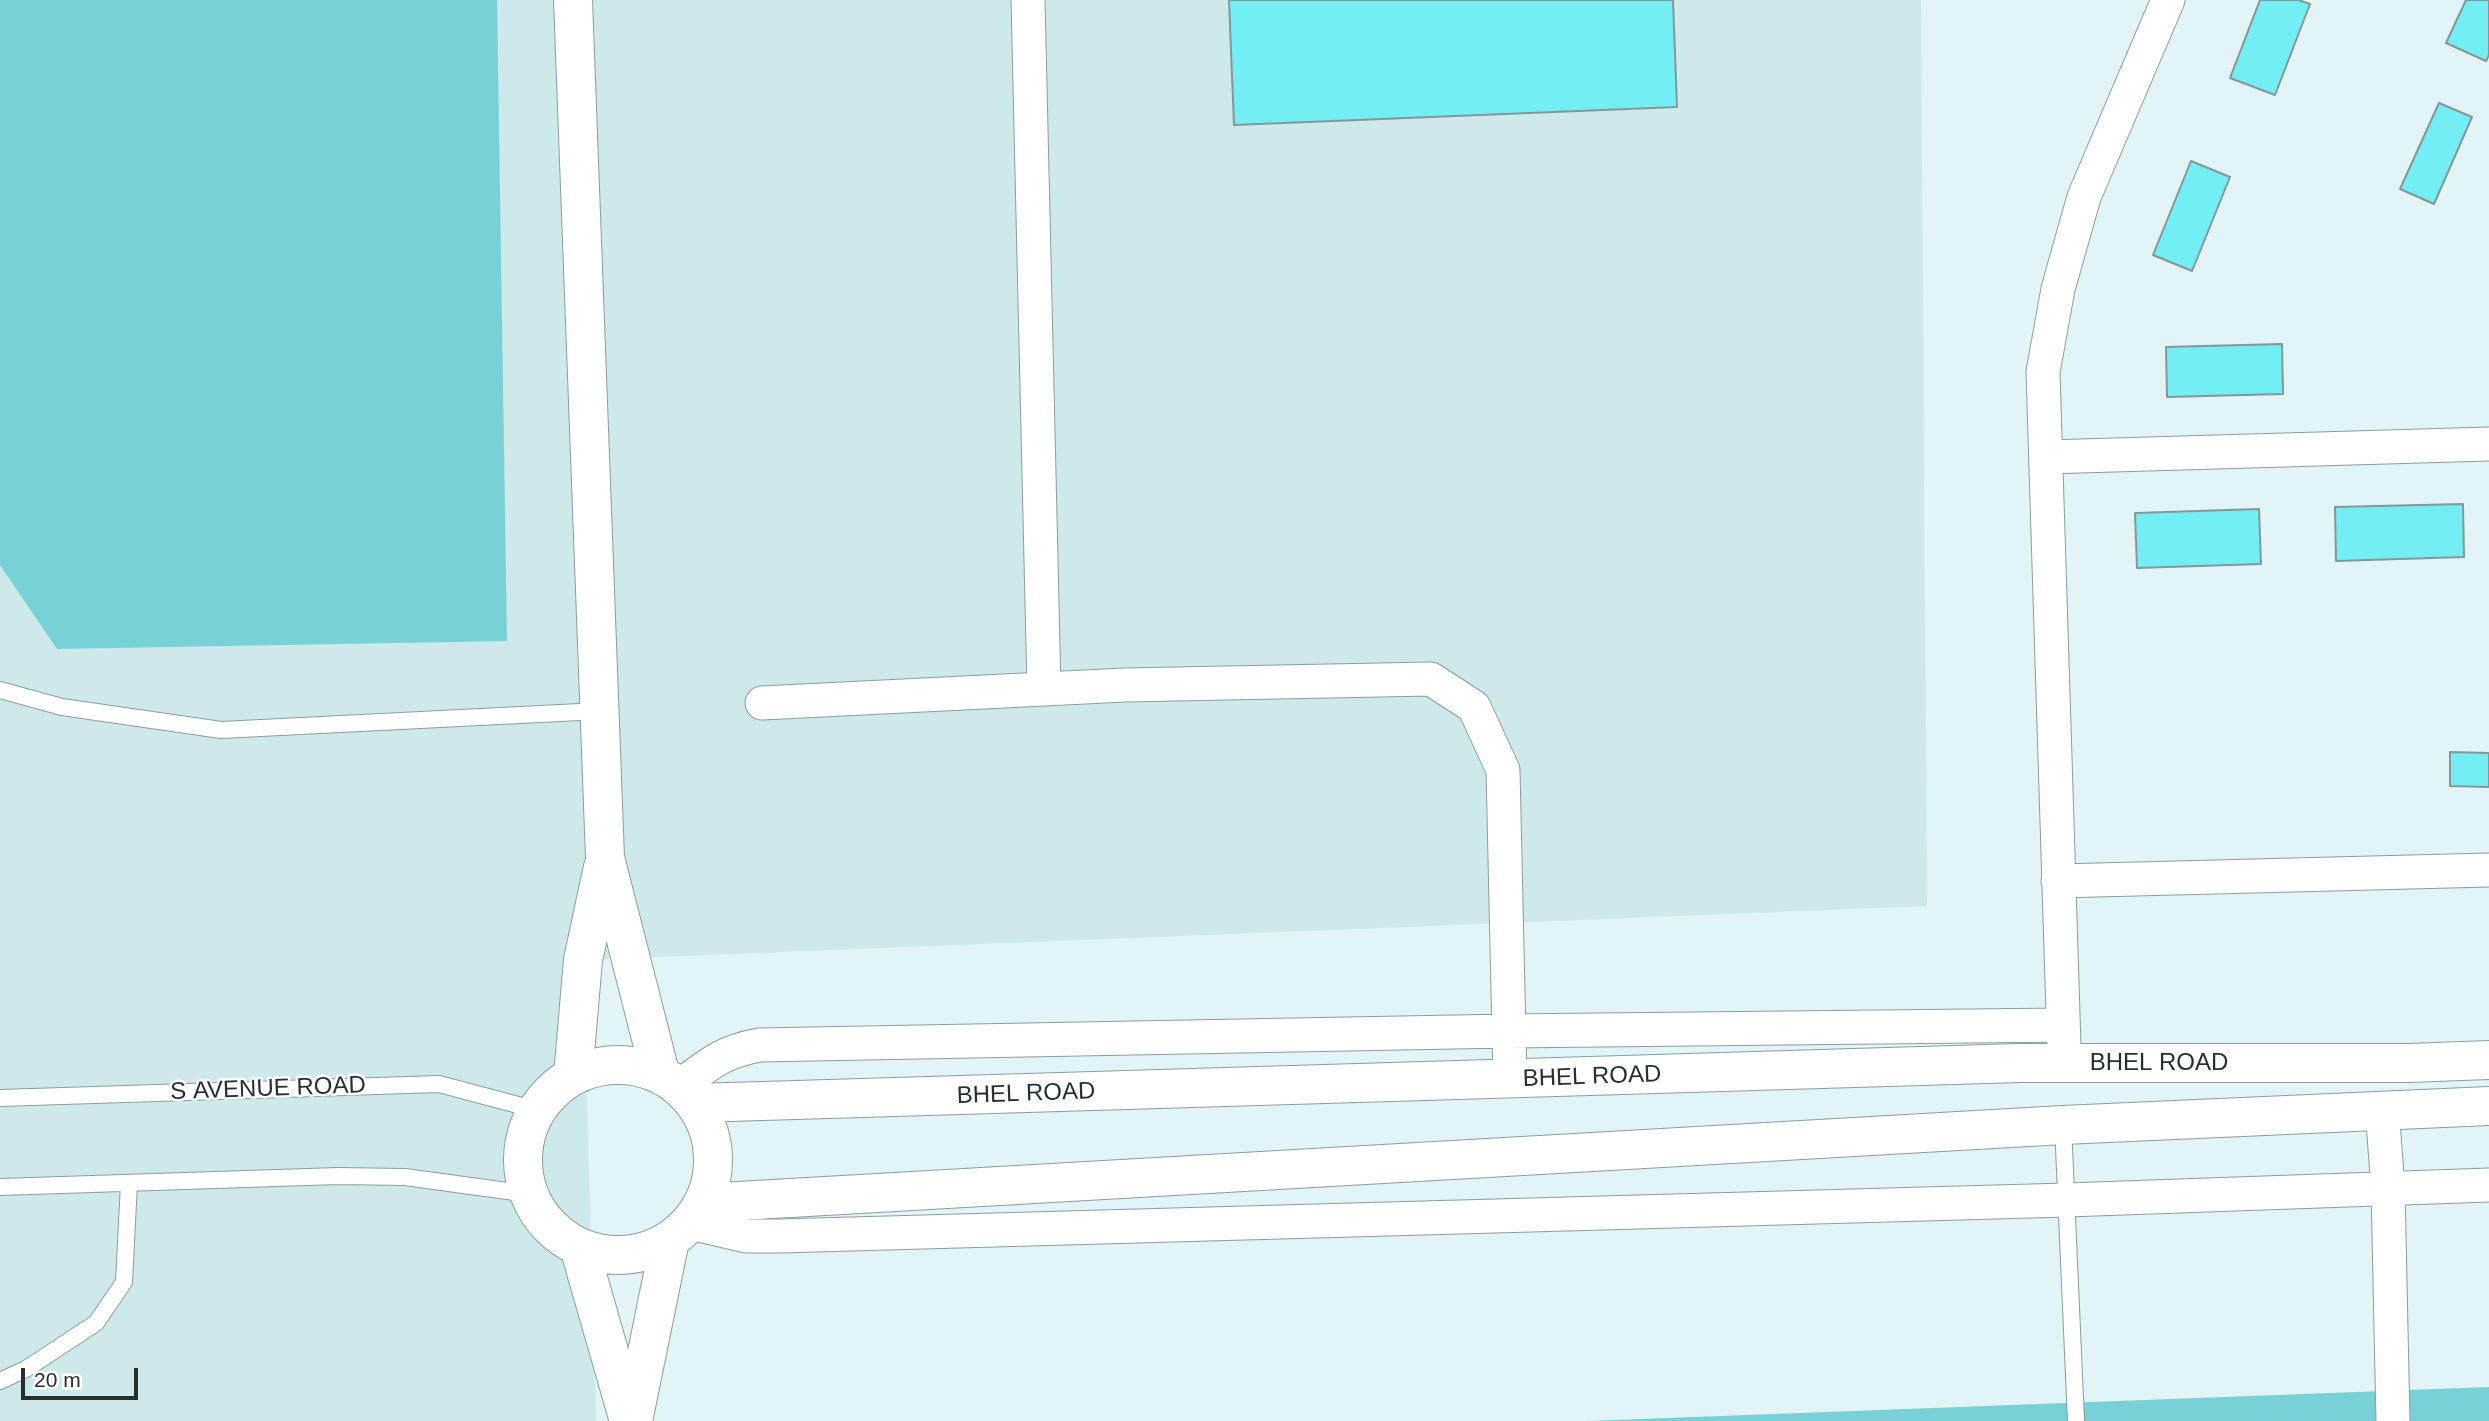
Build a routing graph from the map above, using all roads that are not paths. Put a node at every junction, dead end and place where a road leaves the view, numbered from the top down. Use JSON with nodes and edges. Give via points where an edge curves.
{"nodes":[{"id":1,"x":573,"y":0,"type":"edge"},
{"id":2,"x":1028,"y":0,"type":"edge"},
{"id":3,"x":2168,"y":0,"type":"edge"},
{"id":4,"x":2489,"y":444,"type":"edge"},
{"id":5,"x":2046,"y":457,"type":"junction"},
{"id":6,"x":1044,"y":689,"type":"junction"},
{"id":7,"x":0,"y":690,"type":"edge"},
{"id":8,"x":762,"y":703,"type":"dead end"},
{"id":9,"x":600,"y":711,"type":"junction"},
{"id":10,"x":605,"y":858,"type":"junction"},
{"id":11,"x":2489,"y":870,"type":"edge"},
{"id":12,"x":2058,"y":881,"type":"junction"},
{"id":13,"x":2063,"y":1025,"type":"junction"},
{"id":14,"x":1508,"y":1031,"type":"junction"},
{"id":15,"x":2489,"y":1060,"type":"edge"},
{"id":16,"x":2064,"y":1063,"type":"junction"},
{"id":17,"x":573,"y":1076,"type":"junction"},
{"id":18,"x":1510,"y":1080,"type":"junction"},
{"id":19,"x":679,"y":1088,"type":"junction"},
{"id":20,"x":0,"y":1098,"type":"edge"},
{"id":21,"x":2489,"y":1106,"type":"edge"},
{"id":22,"x":533,"y":1110,"type":"junction"},
{"id":23,"x":2382,"y":1110,"type":"junction"},
{"id":24,"x":2063,"y":1125,"type":"junction"},
{"id":25,"x":129,"y":1183,"type":"junction"},
{"id":26,"x":2489,"y":1185,"type":"edge"},
{"id":27,"x":0,"y":1187,"type":"edge"},
{"id":28,"x":2388,"y":1188,"type":"junction"},
{"id":29,"x":529,"y":1194,"type":"junction"},
{"id":30,"x":2067,"y":1200,"type":"junction"},
{"id":31,"x":688,"y":1222,"type":"junction"},
{"id":32,"x":579,"y":1247,"type":"junction"},
{"id":33,"x":0,"y":1381,"type":"edge"},
{"id":34,"x":631,"y":1421,"type":"edge"},
{"id":35,"x":2076,"y":1421,"type":"edge"},
{"id":36,"x":2393,"y":1421,"type":"edge"}],
"edges":[{"from":1,"to":9,"type":"street"},
{"from":2,"to":6,"type":"street"},
{"from":3,"to":5,"type":"street","via":[[2084,197],[2058,289],[2043,372]]},
{"from":4,"to":5,"type":"street"},
{"from":5,"to":12,"type":"street"},
{"from":6,"to":8,"type":"street"},
{"from":6,"to":14,"type":"street","via":[[1431,679],[1474,708],[1503,770]]},
{"from":7,"to":9,"type":"lane","via":[[62,708],[221,730]]},
{"from":9,"to":10,"type":"street"},
{"from":10,"to":17,"type":"street","via":[[583,960]]},
{"from":10,"to":19,"type":"street"},
{"from":11,"to":12,"type":"street"},
{"from":12,"to":13,"type":"street"},
{"from":13,"to":14,"type":"street"},
{"from":13,"to":16,"type":"street"},
{"from":14,"to":18,"type":"street"},
{"from":14,"to":19,"type":"street","via":[[759,1045],[716,1058]]},
{"from":15,"to":16,"type":"street","name":"BHEL ROAD"},
{"from":16,"to":18,"type":"street","name":"BHEL ROAD"},
{"from":17,"to":19,"type":"street","via":[[601,1066],[631,1065]]},
{"from":17,"to":22,"type":"street"},
{"from":18,"to":19,"type":"street","name":"BHEL ROAD"},
{"from":19,"to":31,"type":"street","via":[[708,1126],[715,1151],[713,1177]]},
{"from":20,"to":22,"type":"lane","name":"S AVENUE ROAD","via":[[439,1084]]},
{"from":21,"to":23,"type":"street"},
{"from":22,"to":29,"type":"street","via":[[524,1143]]},
{"from":23,"to":24,"type":"street"},
{"from":23,"to":28,"type":"street"},
{"from":24,"to":30,"type":"lane"},
{"from":24,"to":31,"type":"street"},
{"from":25,"to":27,"type":"lane"},
{"from":25,"to":29,"type":"lane","via":[[338,1175],[405,1177]]},
{"from":25,"to":33,"type":"lane","via":[[124,1282],[96,1323]]},
{"from":26,"to":28,"type":"street"},
{"from":28,"to":30,"type":"street"},
{"from":28,"to":36,"type":"street"},
{"from":29,"to":32,"type":"street","via":[[541,1216]]},
{"from":30,"to":31,"type":"street","via":[[769,1236],[746,1236]]},
{"from":30,"to":35,"type":"lane"},
{"from":31,"to":32,"type":"street","via":[[641,1252],[610,1255]]},
{"from":31,"to":34,"type":"street"},
{"from":32,"to":34,"type":"street"}]}
